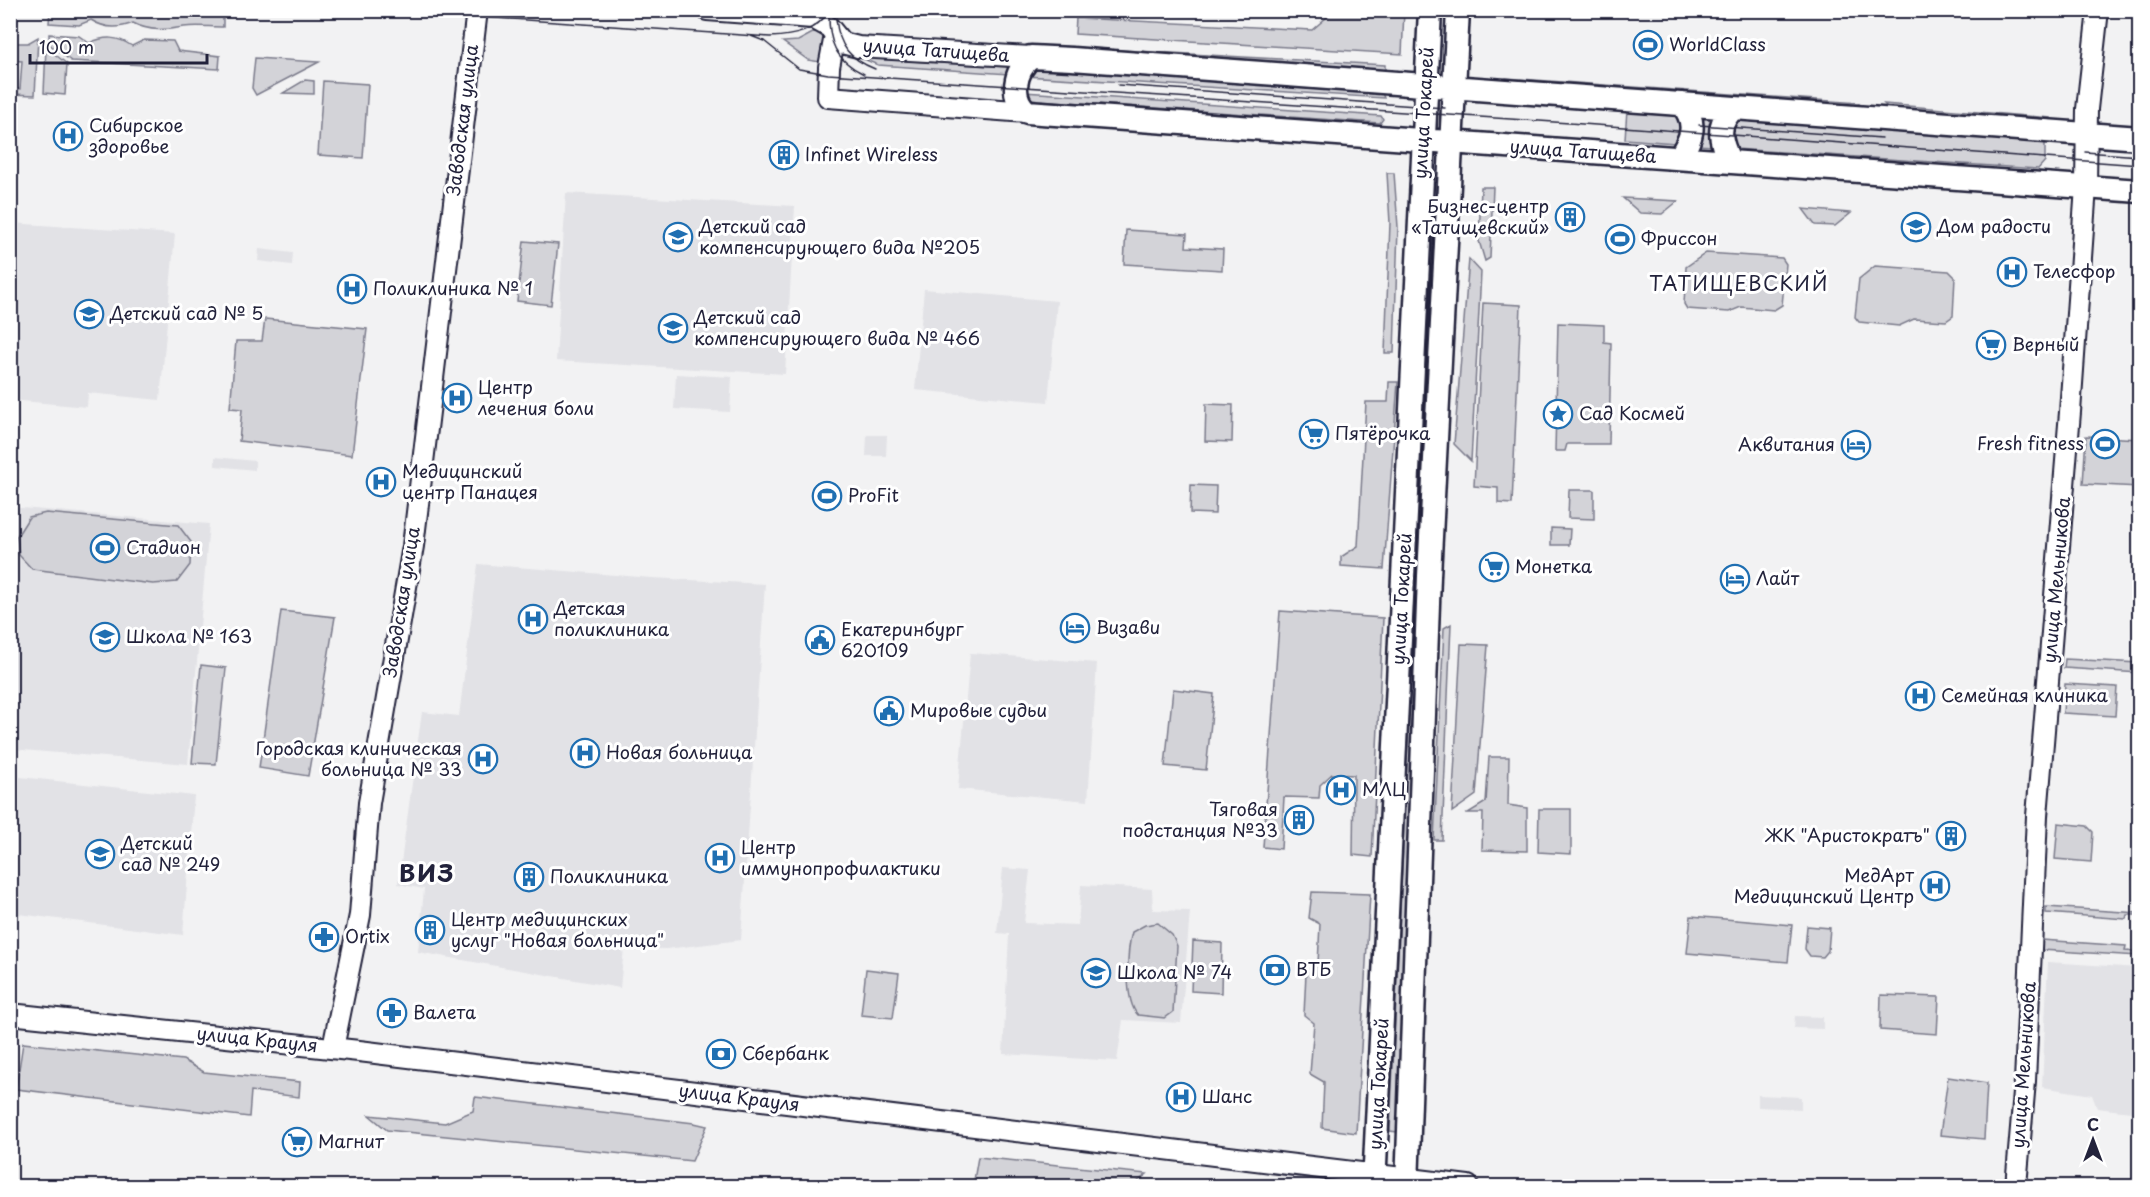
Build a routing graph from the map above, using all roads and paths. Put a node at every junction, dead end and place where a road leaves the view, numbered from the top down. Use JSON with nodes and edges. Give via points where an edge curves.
{"nodes":[{"id":1,"x":477,"y":10,"type":"edge"},
{"id":2,"x":708,"y":10,"type":"edge"},
{"id":3,"x":1430,"y":10,"type":"edge"},
{"id":4,"x":1458,"y":10,"type":"edge"},
{"id":5,"x":2098,"y":10,"type":"edge"},
{"id":6,"x":835,"y":35,"type":"junction"},
{"id":7,"x":1031,"y":57,"type":"junction"},
{"id":8,"x":1425,"y":85,"type":"junction"},
{"id":9,"x":1455,"y":88,"type":"junction"},
{"id":10,"x":1682,"y":104,"type":"junction"},
{"id":11,"x":1734,"y":108,"type":"junction"},
{"id":12,"x":1026,"y":112,"type":"junction"},
{"id":13,"x":2088,"y":135,"type":"junction"},
{"id":14,"x":2139,"y":138,"type":"edge"},
{"id":15,"x":1424,"y":141,"type":"junction"},
{"id":16,"x":1452,"y":143,"type":"junction"},
{"id":17,"x":1679,"y":158,"type":"junction"},
{"id":18,"x":1730,"y":162,"type":"junction"},
{"id":19,"x":2086,"y":187,"type":"junction"},
{"id":20,"x":2139,"y":191,"type":"edge"},
{"id":21,"x":10,"y":1014,"type":"edge"},
{"id":22,"x":333,"y":1048,"type":"junction"},
{"id":23,"x":1374,"y":1181,"type":"edge"},
{"id":24,"x":1407,"y":1183,"type":"edge"},
{"id":25,"x":1468,"y":1186,"type":"edge"},
{"id":26,"x":2016,"y":1186,"type":"edge"}],
"edges":[{"from":1,"to":22,"type":"street","name":"Заводская улица","via":[[413,546],[369,803],[360,915]]},
{"from":2,"to":6,"type":"street","name":"улица Татищева","via":[[813,18]]},
{"from":3,"to":8,"type":"main road","name":"улица Токарей"},
{"from":4,"to":9,"type":"main road","name":"улица Токарей"},
{"from":5,"to":13,"type":"street","name":"улица Мельникова","via":[[2087,109]]},
{"from":6,"to":7,"type":"street","name":"улица Татищева","via":[[842,43],[858,47]]},
{"from":6,"to":12,"type":"street","name":"улица Татищева","via":[[828,98]]},
{"from":7,"to":8,"type":"main road","name":"улица Татищева"},
{"from":7,"to":12,"type":"main road","name":"улица Татищева","via":[[1023,64],[1016,87],[1020,106]]},
{"from":8,"to":9,"type":"main road","name":"улица Татищева"},
{"from":8,"to":15,"type":"main road","name":"улица Токарей"},
{"from":9,"to":10,"type":"main road","name":"улица Татищева"},
{"from":9,"to":16,"type":"main road","name":"улица Токарей"},
{"from":10,"to":11,"type":"main road","name":"улица Татищева"},
{"from":10,"to":17,"type":"main road","via":[[1693,125],[1688,145]]},
{"from":11,"to":13,"type":"main road","name":"улица Татищева"},
{"from":11,"to":18,"type":"main road","via":[[1724,116],[1720,136]]},
{"from":12,"to":15,"type":"main road","name":"улица Татищева"},
{"from":13,"to":14,"type":"main road","name":"улица Татищева"},
{"from":13,"to":19,"type":"street","name":"улица Мельникова"},
{"from":15,"to":16,"type":"main road","name":"улица Татищева"},
{"from":15,"to":23,"type":"main road","name":"улица Токарей"},
{"from":16,"to":17,"type":"main road","name":"улица Татищева"},
{"from":16,"to":24,"type":"main road","name":"улица Токарей","via":[[1427,617]]},
{"from":17,"to":18,"type":"main road","name":"улица Татищева"},
{"from":18,"to":19,"type":"main road","name":"улица Татищева"},
{"from":19,"to":20,"type":"main road","name":"улица Татищева"},
{"from":19,"to":26,"type":"street","name":"улица Мельникова","via":[[2037,816],[2025,1081]]},
{"from":21,"to":22,"type":"street","name":"улица Крауля"},
{"from":22,"to":23,"type":"street","name":"улица Крауля"},
{"from":23,"to":24,"type":"street","name":"улица Крауля"},
{"from":24,"to":25,"type":"street","name":"улица Крауля"}]}
